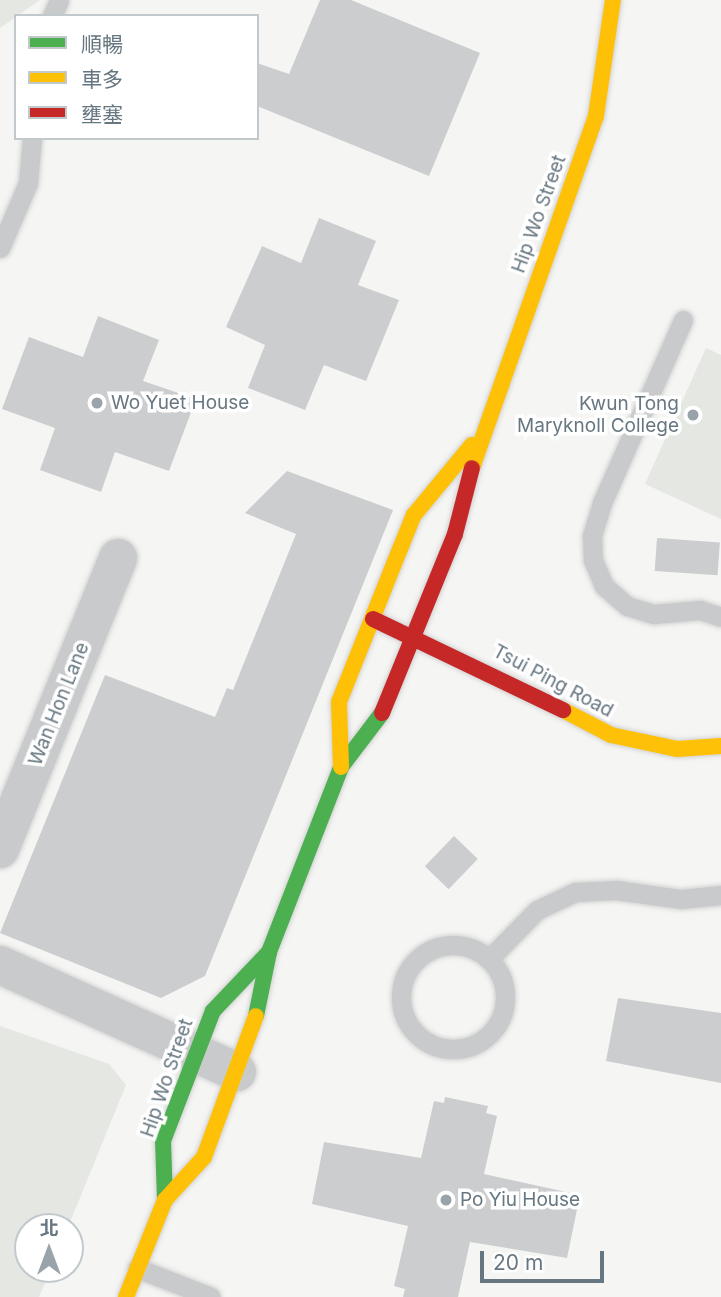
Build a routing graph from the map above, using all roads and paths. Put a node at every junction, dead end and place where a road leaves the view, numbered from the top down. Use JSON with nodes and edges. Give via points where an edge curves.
{"nodes":[{"id":1,"x":613,"y":0,"type":"edge"},
{"id":2,"x":32,"y":140,"type":"edge"},
{"id":3,"x":0,"y":248,"type":"edge"},
{"id":4,"x":683,"y":320,"type":"dead end"},
{"id":5,"x":480,"y":435,"type":"junction"},
{"id":6,"x":118,"y":558,"type":"dead end"},
{"id":7,"x":721,"y":617,"type":"edge"},
{"id":8,"x":373,"y":618,"type":"junction"},
{"id":9,"x":414,"y":635,"type":"junction"},
{"id":10,"x":721,"y":746,"type":"edge"},
{"id":11,"x":341,"y":767,"type":"junction"},
{"id":12,"x":0,"y":849,"type":"edge"},
{"id":13,"x":721,"y":895,"type":"edge"},
{"id":14,"x":270,"y":952,"type":"junction"},
{"id":15,"x":489,"y":958,"type":"junction"},
{"id":16,"x":0,"y":965,"type":"edge"},
{"id":17,"x":195,"y":1055,"type":"junction"},
{"id":18,"x":237,"y":1072,"type":"junction"},
{"id":19,"x":165,"y":1200,"type":"junction"},
{"id":20,"x":138,"y":1268,"type":"junction"},
{"id":21,"x":126,"y":1297,"type":"edge"},
{"id":22,"x":211,"y":1297,"type":"edge"}],
"edges":[{"from":1,"to":5,"type":"main road","name":"Hip Wo Street","via":[[596,116]]},
{"from":2,"to":3,"type":"lane","via":[[28,183]]},
{"from":4,"to":7,"type":"lane","via":[[601,503],[593,560],[604,586],[627,606],[654,614],[700,610]]},
{"from":5,"to":8,"type":"main road","name":"Hip Wo Street","via":[[414,516]]},
{"from":5,"to":9,"type":"main road","name":"Hip Wo Street","via":[[455,534]]},
{"from":6,"to":12,"type":"street","name":"Wan Hon Lane"},
{"from":8,"to":9,"type":"main road","name":"Tsui Ping Road"},
{"from":8,"to":11,"type":"main road","name":"Hip Wo Street","via":[[339,702]]},
{"from":9,"to":10,"type":"main road","name":"Tsui Ping Road","via":[[611,735],[677,749]]},
{"from":9,"to":11,"type":"main road","name":"Hip Wo Street","via":[[381,717]]},
{"from":11,"to":14,"type":"main road","name":"Hip Wo Street"},
{"from":13,"to":15,"type":"lane","via":[[681,899],[616,890],[575,892],[537,910]]},
{"from":14,"to":17,"type":"main road","name":"Hip Wo Street","via":[[214,1011]]},
{"from":14,"to":18,"type":"main road","name":"Hip Wo Street","via":[[253,1031]]},
{"from":15,"to":15,"type":"lane","via":[[505,986],[502,1018],[493,1031],[465,1048],[447,1049],[415,1033],[401,1000],[410,966],[440,946],[459,944]]},
{"from":16,"to":17,"type":"street"},
{"from":17,"to":18,"type":"street"},
{"from":17,"to":19,"type":"main road","name":"Hip Wo Street","via":[[163,1142]]},
{"from":18,"to":19,"type":"main road","name":"Hip Wo Street","via":[[204,1157]]},
{"from":19,"to":20,"type":"main road","name":"Hip Wo Street"},
{"from":20,"to":21,"type":"main road","name":"Hip Wo Street"},
{"from":20,"to":22,"type":"lane"}]}
